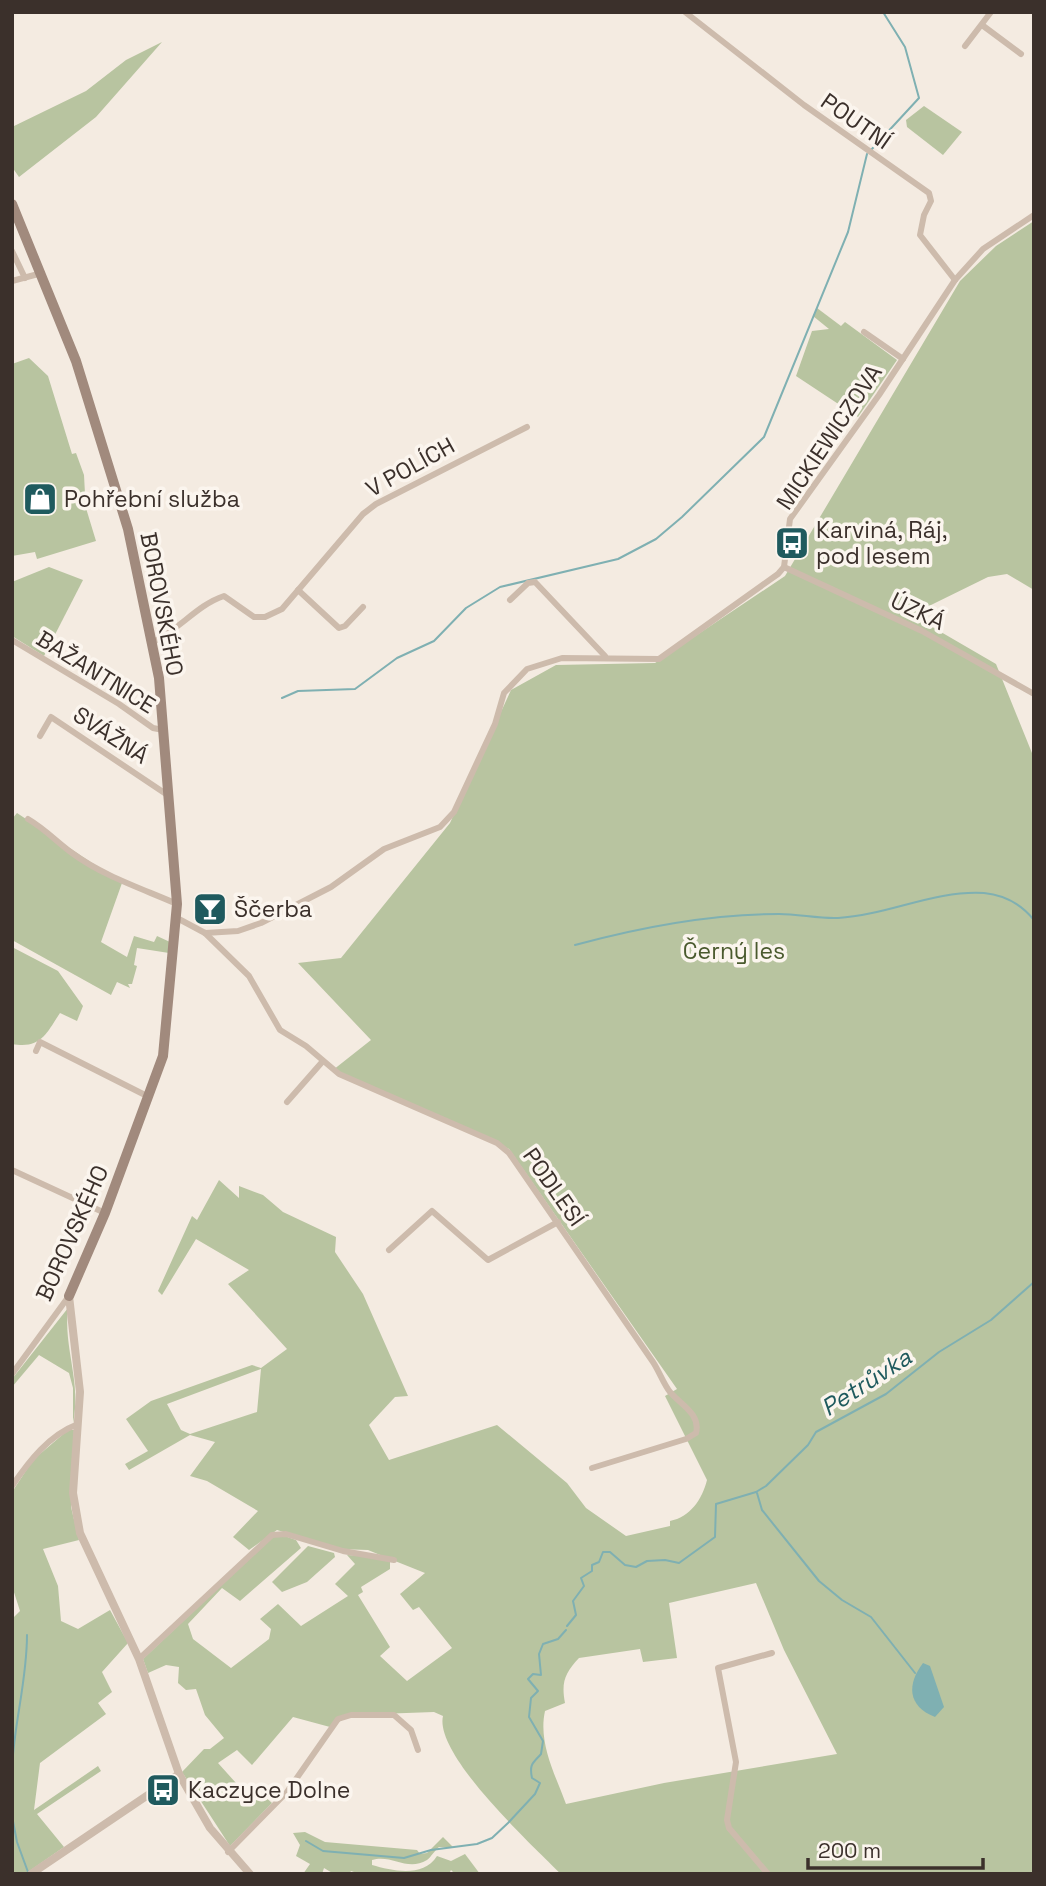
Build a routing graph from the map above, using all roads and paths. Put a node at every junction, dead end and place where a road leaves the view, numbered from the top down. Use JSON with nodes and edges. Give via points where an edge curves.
{"nodes":[{"id":1,"x":685,"y":12,"type":"edge"},
{"id":2,"x":991,"y":12,"type":"edge"},
{"id":3,"x":982,"y":25,"type":"junction"},
{"id":4,"x":965,"y":46,"type":"dead end"},
{"id":5,"x":1021,"y":54,"type":"dead end"},
{"id":6,"x":12,"y":204,"type":"edge"},
{"id":7,"x":1034,"y":215,"type":"edge"},
{"id":8,"x":12,"y":251,"type":"edge"},
{"id":9,"x":42,"y":274,"type":"junction"},
{"id":10,"x":25,"y":278,"type":"junction"},
{"id":11,"x":955,"y":280,"type":"junction"},
{"id":12,"x":12,"y":281,"type":"edge"},
{"id":13,"x":864,"y":332,"type":"dead end"},
{"id":14,"x":902,"y":359,"type":"junction"},
{"id":15,"x":527,"y":427,"type":"dead end"},
{"id":16,"x":784,"y":567,"type":"junction"},
{"id":17,"x":298,"y":590,"type":"junction"},
{"id":18,"x":510,"y":600,"type":"dead end"},
{"id":19,"x":363,"y":607,"type":"dead end"},
{"id":20,"x":12,"y":640,"type":"edge"},
{"id":21,"x":153,"y":642,"type":"junction"},
{"id":22,"x":605,"y":656,"type":"junction"},
{"id":23,"x":1034,"y":694,"type":"edge"},
{"id":24,"x":163,"y":730,"type":"junction"},
{"id":25,"x":40,"y":736,"type":"dead end"},
{"id":26,"x":169,"y":796,"type":"junction"},
{"id":27,"x":29,"y":818,"type":"dead end"},
{"id":28,"x":177,"y":904,"type":"junction"},
{"id":29,"x":177,"y":918,"type":"junction"},
{"id":30,"x":205,"y":933,"type":"junction"},
{"id":31,"x":36,"y":1051,"type":"dead end"},
{"id":32,"x":323,"y":1061,"type":"junction"},
{"id":33,"x":149,"y":1097,"type":"junction"},
{"id":34,"x":287,"y":1102,"type":"dead end"},
{"id":35,"x":12,"y":1170,"type":"edge"},
{"id":36,"x":105,"y":1213,"type":"junction"},
{"id":37,"x":558,"y":1222,"type":"junction"},
{"id":38,"x":389,"y":1250,"type":"dead end"},
{"id":39,"x":69,"y":1296,"type":"joint"},
{"id":40,"x":65,"y":1311,"type":"junction"},
{"id":41,"x":12,"y":1374,"type":"edge"},
{"id":42,"x":78,"y":1423,"type":"junction"},
{"id":43,"x":592,"y":1468,"type":"dead end"},
{"id":44,"x":12,"y":1486,"type":"edge"},
{"id":45,"x":394,"y":1560,"type":"dead end"},
{"id":46,"x":772,"y":1653,"type":"dead end"},
{"id":47,"x":139,"y":1659,"type":"junction"},
{"id":48,"x":418,"y":1750,"type":"dead end"},
{"id":49,"x":179,"y":1774,"type":"junction"},
{"id":50,"x":228,"y":1852,"type":"junction"},
{"id":51,"x":31,"y":1874,"type":"edge"},
{"id":52,"x":250,"y":1874,"type":"edge"},
{"id":53,"x":768,"y":1874,"type":"edge"}],
"edges":[{"from":1,"to":11,"type":"street","name":"POUTNÍ","via":[[804,105],[929,193],[931,201],[920,235]]},
{"from":2,"to":3,"type":"street"},
{"from":3,"to":4,"type":"street"},
{"from":3,"to":5,"type":"street"},
{"from":6,"to":9,"type":"main road","name":"BOROVSKÉHO"},
{"from":7,"to":11,"type":"street","name":"MICKIEWICZOVA","via":[[983,249]]},
{"from":8,"to":10,"type":"street"},
{"from":9,"to":10,"type":"street"},
{"from":9,"to":21,"type":"main road","name":"BOROVSKÉHO","via":[[101,437],[128,529]]},
{"from":10,"to":12,"type":"street"},
{"from":11,"to":14,"type":"street","name":"MICKIEWICZOVA"},
{"from":13,"to":14,"type":"street"},
{"from":14,"to":16,"type":"street","name":"MICKIEWICZOVA","via":[[790,519]]},
{"from":15,"to":17,"type":"street","name":"V POLÍCH","via":[[376,504]]},
{"from":16,"to":22,"type":"street","via":[[659,659]]},
{"from":16,"to":23,"type":"street","name":"ÚZKÁ","via":[[922,631]]},
{"from":17,"to":19,"type":"street","via":[[339,628]]},
{"from":17,"to":21,"type":"street","name":"V POLÍCH","via":[[282,609],[265,617],[254,617],[224,596],[211,600]]},
{"from":18,"to":22,"type":"street","via":[[535,582]]},
{"from":20,"to":24,"type":"street","name":"BAŽANTNICE"},
{"from":21,"to":24,"type":"main road","name":"BOROVSKÉHO"},
{"from":22,"to":30,"type":"street","via":[[539,664],[510,685],[454,813],[440,827],[384,849],[331,887],[261,923],[225,933]]},
{"from":24,"to":26,"type":"main road","name":"BOROVSKÉHO"},
{"from":25,"to":26,"type":"street","name":"SVÁŽNÁ","via":[[51,717]]},
{"from":26,"to":28,"type":"main road","name":"BOROVSKÉHO"},
{"from":27,"to":28,"type":"street","via":[[95,867]]},
{"from":28,"to":29,"type":"main road","name":"BOROVSKÉHO"},
{"from":29,"to":30,"type":"street"},
{"from":29,"to":33,"type":"main road","name":"BOROVSKÉHO","via":[[163,1056]]},
{"from":30,"to":32,"type":"street","name":"PODLESÍ","via":[[249,976],[280,1030]]},
{"from":31,"to":33,"type":"street","via":[[40,1042]]},
{"from":32,"to":34,"type":"street"},
{"from":32,"to":37,"type":"street","name":"PODLESÍ","via":[[339,1074],[497,1143]]},
{"from":33,"to":36,"type":"main road","name":"BOROVSKÉHO"},
{"from":35,"to":36,"type":"street"},
{"from":36,"to":39,"type":"main road","name":"BOROVSKÉHO"},
{"from":37,"to":38,"type":"street","via":[[488,1260],[432,1211]]},
{"from":37,"to":43,"type":"street","name":"PODLESÍ","via":[[698,1428],[686,1439]]},
{"from":39,"to":40,"type":"street"},
{"from":40,"to":41,"type":"street","name":"BOROVSKÉHO"},
{"from":40,"to":42,"type":"street","via":[[72,1325],[80,1392]]},
{"from":42,"to":44,"type":"street","via":[[30,1460]]},
{"from":42,"to":47,"type":"street","via":[[73,1485],[77,1521]]},
{"from":45,"to":47,"type":"street","via":[[286,1534],[272,1535]]},
{"from":46,"to":53,"type":"street","via":[[718,1668],[736,1762],[727,1820]]},
{"from":47,"to":49,"type":"street"},
{"from":48,"to":50,"type":"street","via":[[411,1730],[394,1715],[338,1719],[287,1792]]},
{"from":49,"to":50,"type":"street"},
{"from":49,"to":51,"type":"street"},
{"from":50,"to":52,"type":"street"}]}
